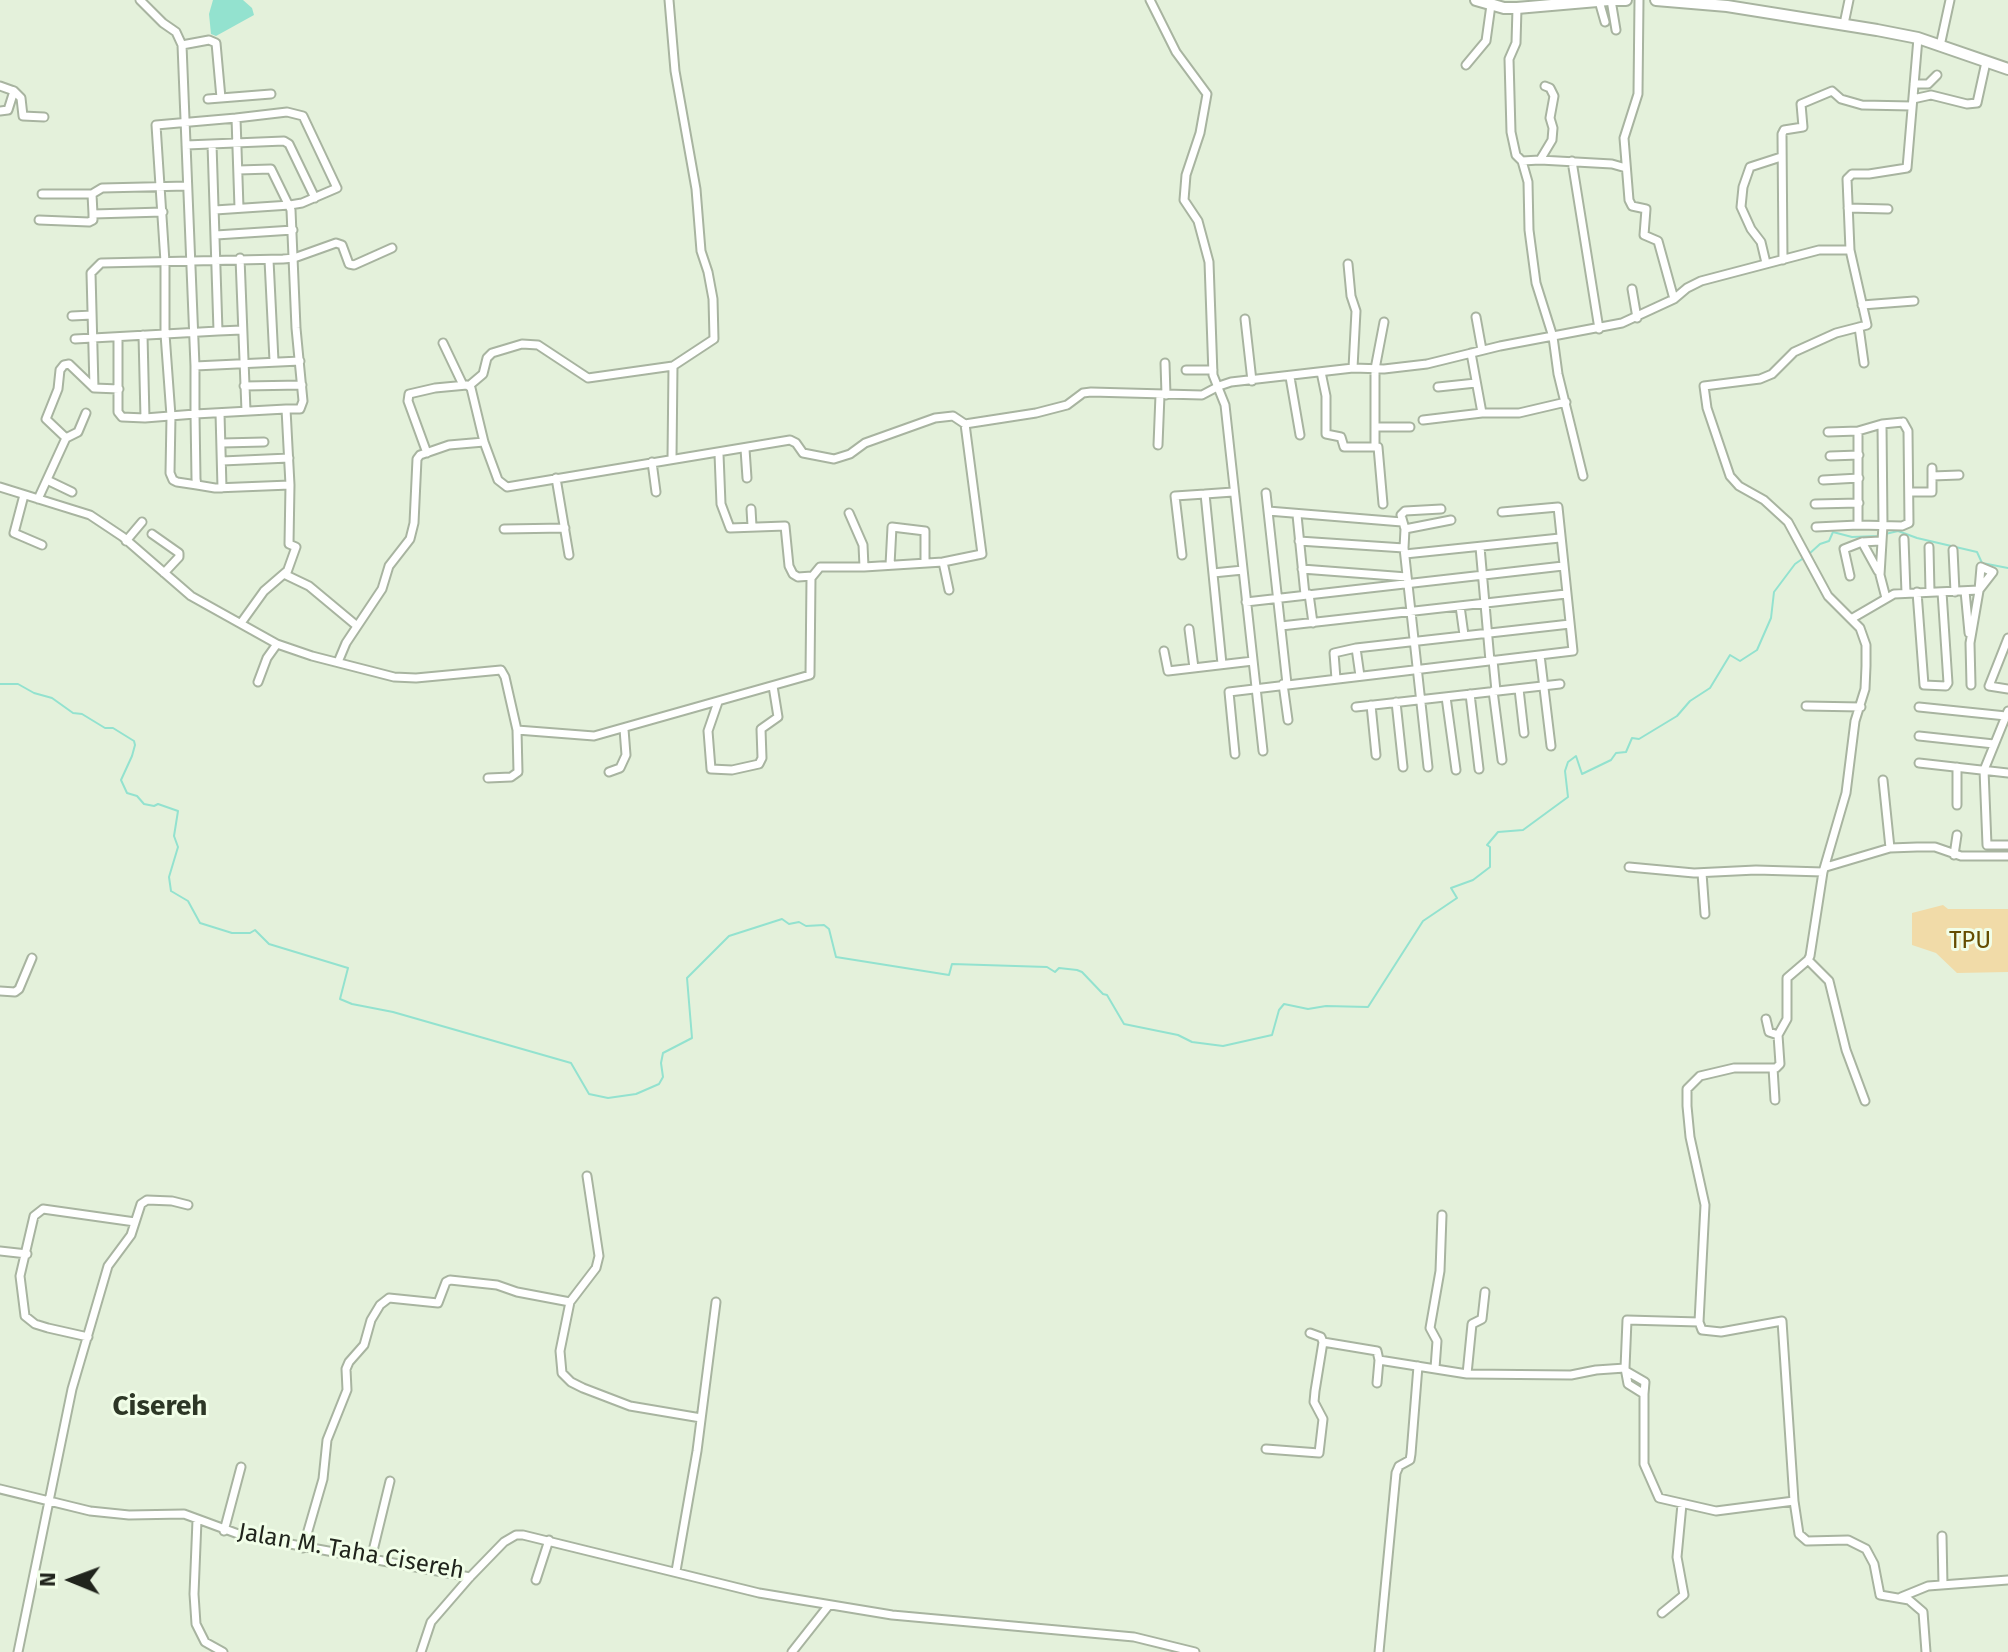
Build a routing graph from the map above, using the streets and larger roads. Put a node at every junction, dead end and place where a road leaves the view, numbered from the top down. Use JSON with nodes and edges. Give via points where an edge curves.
{"nodes":[{"id":1,"x":140,"y":0,"type":"edge"},
{"id":2,"x":669,"y":0,"type":"edge"},
{"id":3,"x":1150,"y":0,"type":"edge"},
{"id":4,"x":1476,"y":0,"type":"edge"},
{"id":5,"x":1608,"y":0,"type":"edge"},
{"id":6,"x":1626,"y":0,"type":"edge"},
{"id":7,"x":1639,"y":0,"type":"edge"},
{"id":8,"x":1656,"y":0,"type":"edge"},
{"id":9,"x":1849,"y":0,"type":"edge"},
{"id":10,"x":1950,"y":0,"type":"edge"},
{"id":11,"x":1544,"y":4,"type":"edge"},
{"id":12,"x":1491,"y":5,"type":"junction"},
{"id":13,"x":1517,"y":8,"type":"junction"},
{"id":14,"x":1605,"y":22,"type":"dead end"},
{"id":15,"x":1844,"y":24,"type":"junction"},
{"id":16,"x":1616,"y":30,"type":"dead end"},
{"id":17,"x":1918,"y":38,"type":"junction"},
{"id":18,"x":182,"y":45,"type":"junction"},
{"id":19,"x":1940,"y":46,"type":"junction"},
{"id":20,"x":1986,"y":62,"type":"junction"},
{"id":21,"x":1466,"y":65,"type":"dead end"},
{"id":22,"x":2008,"y":69,"type":"edge"},
{"id":23,"x":1937,"y":75,"type":"dead end"},
{"id":24,"x":1914,"y":84,"type":"junction"},
{"id":25,"x":0,"y":86,"type":"edge"},
{"id":26,"x":1545,"y":86,"type":"dead end"},
{"id":27,"x":14,"y":91,"type":"junction"},
{"id":28,"x":271,"y":94,"type":"dead end"},
{"id":29,"x":221,"y":98,"type":"junction"},
{"id":30,"x":208,"y":99,"type":"dead end"},
{"id":31,"x":1912,"y":102,"type":"junction"},
{"id":32,"x":0,"y":111,"type":"edge"},
{"id":33,"x":44,"y":117,"type":"dead end"},
{"id":34,"x":236,"y":118,"type":"junction"},
{"id":35,"x":185,"y":122,"type":"junction"},
{"id":36,"x":238,"y":143,"type":"junction"},
{"id":37,"x":212,"y":144,"type":"junction"},
{"id":38,"x":186,"y":145,"type":"junction"},
{"id":39,"x":1781,"y":157,"type":"junction"},
{"id":40,"x":1540,"y":160,"type":"junction"},
{"id":41,"x":1522,"y":161,"type":"junction"},
{"id":42,"x":1572,"y":161,"type":"junction"},
{"id":43,"x":1626,"y":168,"type":"junction"},
{"id":44,"x":238,"y":170,"type":"junction"},
{"id":45,"x":161,"y":186,"type":"junction"},
{"id":46,"x":187,"y":186,"type":"junction"},
{"id":47,"x":42,"y":194,"type":"dead end"},
{"id":48,"x":92,"y":194,"type":"junction"},
{"id":49,"x":315,"y":198,"type":"junction"},
{"id":50,"x":290,"y":205,"type":"junction"},
{"id":51,"x":239,"y":208,"type":"junction"},
{"id":52,"x":1848,"y":208,"type":"junction"},
{"id":53,"x":1888,"y":209,"type":"dead end"},
{"id":54,"x":215,"y":210,"type":"junction"},
{"id":55,"x":163,"y":212,"type":"junction"},
{"id":56,"x":93,"y":214,"type":"junction"},
{"id":57,"x":39,"y":220,"type":"dead end"},
{"id":58,"x":293,"y":230,"type":"junction"},
{"id":59,"x":216,"y":235,"type":"junction"},
{"id":60,"x":392,"y":248,"type":"dead end"},
{"id":61,"x":1850,"y":250,"type":"junction"},
{"id":62,"x":240,"y":258,"type":"junction"},
{"id":63,"x":294,"y":258,"type":"junction"},
{"id":64,"x":216,"y":259,"type":"junction"},
{"id":65,"x":191,"y":260,"type":"junction"},
{"id":66,"x":269,"y":260,"type":"junction"},
{"id":67,"x":1783,"y":260,"type":"junction"},
{"id":68,"x":165,"y":262,"type":"junction"},
{"id":69,"x":1766,"y":263,"type":"junction"},
{"id":70,"x":1348,"y":264,"type":"dead end"},
{"id":71,"x":1632,"y":289,"type":"dead end"},
{"id":72,"x":1674,"y":299,"type":"junction"},
{"id":73,"x":1914,"y":301,"type":"dead end"},
{"id":74,"x":1862,"y":305,"type":"junction"},
{"id":75,"x":92,"y":315,"type":"junction"},
{"id":76,"x":72,"y":316,"type":"dead end"},
{"id":77,"x":1476,"y":317,"type":"dead end"},
{"id":78,"x":1637,"y":318,"type":"junction"},
{"id":79,"x":1245,"y":319,"type":"dead end"},
{"id":80,"x":1384,"y":322,"type":"dead end"},
{"id":81,"x":1859,"y":327,"type":"junction"},
{"id":82,"x":1599,"y":329,"type":"junction"},
{"id":83,"x":242,"y":330,"type":"junction"},
{"id":84,"x":218,"y":331,"type":"junction"},
{"id":85,"x":193,"y":333,"type":"junction"},
{"id":86,"x":165,"y":334,"type":"junction"},
{"id":87,"x":143,"y":335,"type":"junction"},
{"id":88,"x":118,"y":337,"type":"junction"},
{"id":89,"x":1553,"y":337,"type":"junction"},
{"id":90,"x":75,"y":339,"type":"dead end"},
{"id":91,"x":93,"y":339,"type":"junction"},
{"id":92,"x":443,"y":343,"type":"dead end"},
{"id":93,"x":1482,"y":350,"type":"junction"},
{"id":94,"x":1471,"y":353,"type":"junction"},
{"id":95,"x":274,"y":361,"type":"junction"},
{"id":96,"x":300,"y":361,"type":"junction"},
{"id":97,"x":244,"y":362,"type":"junction"},
{"id":98,"x":1165,"y":363,"type":"dead end"},
{"id":99,"x":1864,"y":363,"type":"dead end"},
{"id":100,"x":195,"y":366,"type":"junction"},
{"id":101,"x":673,"y":366,"type":"junction"},
{"id":102,"x":1353,"y":368,"type":"junction"},
{"id":103,"x":1375,"y":369,"type":"junction"},
{"id":104,"x":1186,"y":370,"type":"dead end"},
{"id":105,"x":1213,"y":370,"type":"junction"},
{"id":106,"x":1321,"y":372,"type":"junction"},
{"id":107,"x":1290,"y":377,"type":"junction"},
{"id":108,"x":1252,"y":381,"type":"junction"},
{"id":109,"x":1476,"y":383,"type":"junction"},
{"id":110,"x":302,"y":385,"type":"junction"},
{"id":111,"x":466,"y":385,"type":"junction"},
{"id":112,"x":244,"y":386,"type":"junction"},
{"id":113,"x":1219,"y":386,"type":"junction"},
{"id":114,"x":1438,"y":387,"type":"dead end"},
{"id":115,"x":94,"y":388,"type":"junction"},
{"id":116,"x":119,"y":389,"type":"junction"},
{"id":117,"x":1163,"y":395,"type":"junction"},
{"id":118,"x":1566,"y":402,"type":"junction"},
{"id":119,"x":286,"y":409,"type":"junction"},
{"id":120,"x":246,"y":411,"type":"junction"},
{"id":121,"x":86,"y":413,"type":"dead end"},
{"id":122,"x":220,"y":413,"type":"junction"},
{"id":123,"x":1482,"y":413,"type":"junction"},
{"id":124,"x":195,"y":414,"type":"junction"},
{"id":125,"x":171,"y":416,"type":"junction"},
{"id":126,"x":145,"y":418,"type":"junction"},
{"id":127,"x":1423,"y":420,"type":"dead end"},
{"id":128,"x":965,"y":424,"type":"junction"},
{"id":129,"x":1882,"y":424,"type":"junction"},
{"id":130,"x":1375,"y":427,"type":"junction"},
{"id":131,"x":1410,"y":427,"type":"dead end"},
{"id":132,"x":1858,"y":431,"type":"junction"},
{"id":133,"x":1828,"y":432,"type":"dead end"},
{"id":134,"x":1300,"y":435,"type":"dead end"},
{"id":135,"x":66,"y":438,"type":"junction"},
{"id":136,"x":264,"y":442,"type":"dead end"},
{"id":137,"x":484,"y":442,"type":"junction"},
{"id":138,"x":222,"y":443,"type":"junction"},
{"id":139,"x":1158,"y":445,"type":"dead end"},
{"id":140,"x":1375,"y":447,"type":"junction"},
{"id":141,"x":745,"y":449,"type":"junction"},
{"id":142,"x":427,"y":453,"type":"junction"},
{"id":143,"x":719,"y":454,"type":"junction"},
{"id":144,"x":1859,"y":455,"type":"junction"},
{"id":145,"x":1830,"y":456,"type":"dead end"},
{"id":146,"x":289,"y":458,"type":"junction"},
{"id":147,"x":672,"y":458,"type":"junction"},
{"id":148,"x":222,"y":461,"type":"junction"},
{"id":149,"x":652,"y":462,"type":"junction"},
{"id":150,"x":1959,"y":475,"type":"dead end"},
{"id":151,"x":1583,"y":476,"type":"dead end"},
{"id":152,"x":556,"y":478,"type":"junction"},
{"id":153,"x":747,"y":478,"type":"dead end"},
{"id":154,"x":1859,"y":478,"type":"junction"},
{"id":155,"x":47,"y":480,"type":"junction"},
{"id":156,"x":1823,"y":480,"type":"dead end"},
{"id":157,"x":197,"y":485,"type":"junction"},
{"id":158,"x":290,"y":485,"type":"junction"},
{"id":159,"x":0,"y":487,"type":"edge"},
{"id":160,"x":222,"y":488,"type":"junction"},
{"id":161,"x":72,"y":492,"type":"dead end"},
{"id":162,"x":656,"y":492,"type":"dead end"},
{"id":163,"x":1233,"y":492,"type":"junction"},
{"id":164,"x":1909,"y":492,"type":"junction"},
{"id":165,"x":1266,"y":493,"type":"dead end"},
{"id":166,"x":1205,"y":494,"type":"junction"},
{"id":167,"x":24,"y":495,"type":"junction"},
{"id":168,"x":38,"y":499,"type":"junction"},
{"id":169,"x":1859,"y":503,"type":"junction"},
{"id":170,"x":1383,"y":504,"type":"dead end"},
{"id":171,"x":1815,"y":504,"type":"dead end"},
{"id":172,"x":751,"y":509,"type":"dead end"},
{"id":173,"x":1441,"y":509,"type":"dead end"},
{"id":174,"x":1268,"y":511,"type":"junction"},
{"id":175,"x":1502,"y":512,"type":"dead end"},
{"id":176,"x":849,"y":513,"type":"dead end"},
{"id":177,"x":1297,"y":515,"type":"junction"},
{"id":178,"x":1451,"y":520,"type":"dead end"},
{"id":179,"x":142,"y":522,"type":"dead end"},
{"id":180,"x":1858,"y":525,"type":"junction"},
{"id":181,"x":752,"y":526,"type":"junction"},
{"id":182,"x":1403,"y":526,"type":"junction"},
{"id":183,"x":1816,"y":527,"type":"dead end"},
{"id":184,"x":565,"y":528,"type":"junction"},
{"id":185,"x":504,"y":529,"type":"dead end"},
{"id":186,"x":1881,"y":533,"type":"junction"},
{"id":187,"x":152,"y":534,"type":"dead end"},
{"id":188,"x":1560,"y":538,"type":"junction"},
{"id":189,"x":1904,"y":539,"type":"dead end"},
{"id":190,"x":126,"y":541,"type":"junction"},
{"id":191,"x":1299,"y":541,"type":"junction"},
{"id":192,"x":1862,"y":542,"type":"junction"},
{"id":193,"x":42,"y":545,"type":"dead end"},
{"id":194,"x":1480,"y":547,"type":"junction"},
{"id":195,"x":1929,"y":547,"type":"dead end"},
{"id":196,"x":1953,"y":550,"type":"dead end"},
{"id":197,"x":1404,"y":551,"type":"junction"},
{"id":198,"x":569,"y":555,"type":"dead end"},
{"id":199,"x":1182,"y":555,"type":"dead end"},
{"id":200,"x":943,"y":562,"type":"junction"},
{"id":201,"x":925,"y":563,"type":"junction"},
{"id":202,"x":890,"y":565,"type":"junction"},
{"id":203,"x":1563,"y":566,"type":"junction"},
{"id":204,"x":864,"y":567,"type":"junction"},
{"id":205,"x":1302,"y":569,"type":"junction"},
{"id":206,"x":1243,"y":570,"type":"junction"},
{"id":207,"x":286,"y":572,"type":"junction"},
{"id":208,"x":164,"y":573,"type":"junction"},
{"id":209,"x":1213,"y":573,"type":"junction"},
{"id":210,"x":1880,"y":575,"type":"junction"},
{"id":211,"x":812,"y":576,"type":"junction"},
{"id":212,"x":1483,"y":576,"type":"junction"},
{"id":213,"x":1850,"y":576,"type":"dead end"},
{"id":214,"x":1408,"y":580,"type":"junction"},
{"id":215,"x":949,"y":590,"type":"dead end"},
{"id":216,"x":1965,"y":591,"type":"junction"},
{"id":217,"x":1917,"y":592,"type":"junction"},
{"id":218,"x":1930,"y":592,"type":"junction"},
{"id":219,"x":1942,"y":592,"type":"junction"},
{"id":220,"x":1955,"y":592,"type":"junction"},
{"id":221,"x":1906,"y":593,"type":"junction"},
{"id":222,"x":1566,"y":594,"type":"junction"},
{"id":223,"x":1307,"y":595,"type":"junction"},
{"id":224,"x":1278,"y":598,"type":"junction"},
{"id":225,"x":1886,"y":598,"type":"junction"},
{"id":226,"x":1246,"y":602,"type":"junction"},
{"id":227,"x":1485,"y":604,"type":"junction"},
{"id":228,"x":1460,"y":606,"type":"junction"},
{"id":229,"x":1411,"y":611,"type":"junction"},
{"id":230,"x":1851,"y":619,"type":"junction"},
{"id":231,"x":241,"y":623,"type":"junction"},
{"id":232,"x":1313,"y":623,"type":"junction"},
{"id":233,"x":1570,"y":624,"type":"junction"},
{"id":234,"x":357,"y":626,"type":"junction"},
{"id":235,"x":1281,"y":626,"type":"junction"},
{"id":236,"x":1189,"y":629,"type":"dead end"},
{"id":237,"x":1488,"y":632,"type":"junction"},
{"id":238,"x":1464,"y":635,"type":"junction"},
{"id":239,"x":2008,"y":638,"type":"edge"},
{"id":240,"x":1414,"y":640,"type":"junction"},
{"id":241,"x":1970,"y":643,"type":"junction"},
{"id":242,"x":277,"y":644,"type":"junction"},
{"id":243,"x":1356,"y":648,"type":"junction"},
{"id":244,"x":1164,"y":651,"type":"dead end"},
{"id":245,"x":1540,"y":655,"type":"junction"},
{"id":246,"x":1253,"y":661,"type":"junction"},
{"id":247,"x":1491,"y":661,"type":"junction"},
{"id":248,"x":338,"y":662,"type":"junction"},
{"id":249,"x":1222,"y":664,"type":"junction"},
{"id":250,"x":1194,"y":668,"type":"junction"},
{"id":251,"x":1417,"y":669,"type":"junction"},
{"id":252,"x":1360,"y":676,"type":"junction"},
{"id":253,"x":1336,"y":679,"type":"junction"},
{"id":254,"x":258,"y":682,"type":"dead end"},
{"id":255,"x":1285,"y":684,"type":"junction"},
{"id":256,"x":1560,"y":684,"type":"dead end"},
{"id":257,"x":1971,"y":685,"type":"dead end"},
{"id":258,"x":773,"y":686,"type":"junction"},
{"id":259,"x":1543,"y":686,"type":"junction"},
{"id":260,"x":1256,"y":687,"type":"junction"},
{"id":261,"x":1519,"y":689,"type":"junction"},
{"id":262,"x":2008,"y":689,"type":"edge"},
{"id":263,"x":1495,"y":691,"type":"junction"},
{"id":264,"x":1470,"y":694,"type":"junction"},
{"id":265,"x":1446,"y":697,"type":"junction"},
{"id":266,"x":1421,"y":700,"type":"junction"},
{"id":267,"x":718,"y":702,"type":"junction"},
{"id":268,"x":1396,"y":702,"type":"junction"},
{"id":269,"x":1371,"y":705,"type":"junction"},
{"id":270,"x":1806,"y":706,"type":"dead end"},
{"id":271,"x":1356,"y":707,"type":"dead end"},
{"id":272,"x":1861,"y":707,"type":"junction"},
{"id":273,"x":1919,"y":707,"type":"dead end"},
{"id":274,"x":2007,"y":714,"type":"edge"},
{"id":275,"x":1288,"y":720,"type":"dead end"},
{"id":276,"x":624,"y":729,"type":"junction"},
{"id":277,"x":517,"y":730,"type":"junction"},
{"id":278,"x":1524,"y":733,"type":"dead end"},
{"id":279,"x":1919,"y":736,"type":"dead end"},
{"id":280,"x":1994,"y":744,"type":"junction"},
{"id":281,"x":1551,"y":746,"type":"dead end"},
{"id":282,"x":1263,"y":751,"type":"dead end"},
{"id":283,"x":1235,"y":754,"type":"dead end"},
{"id":284,"x":1376,"y":755,"type":"dead end"},
{"id":285,"x":1502,"y":760,"type":"dead end"},
{"id":286,"x":1919,"y":763,"type":"dead end"},
{"id":287,"x":1403,"y":767,"type":"dead end"},
{"id":288,"x":1428,"y":767,"type":"dead end"},
{"id":289,"x":1957,"y":767,"type":"junction"},
{"id":290,"x":1479,"y":769,"type":"dead end"},
{"id":291,"x":1456,"y":770,"type":"dead end"},
{"id":292,"x":1984,"y":770,"type":"junction"},
{"id":293,"x":609,"y":772,"type":"dead end"},
{"id":294,"x":2008,"y":773,"type":"edge"},
{"id":295,"x":488,"y":778,"type":"dead end"},
{"id":296,"x":1883,"y":780,"type":"dead end"},
{"id":297,"x":1957,"y":805,"type":"dead end"},
{"id":298,"x":1957,"y":835,"type":"dead end"},
{"id":299,"x":2008,"y":845,"type":"edge"},
{"id":300,"x":1890,"y":848,"type":"junction"},
{"id":301,"x":1954,"y":855,"type":"junction"},
{"id":302,"x":2008,"y":856,"type":"edge"},
{"id":303,"x":1629,"y":867,"type":"dead end"},
{"id":304,"x":1825,"y":869,"type":"junction"},
{"id":305,"x":1702,"y":873,"type":"junction"},
{"id":306,"x":1705,"y":914,"type":"dead end"},
{"id":307,"x":32,"y":958,"type":"dead end"},
{"id":308,"x":1808,"y":960,"type":"junction"},
{"id":309,"x":0,"y":991,"type":"edge"},
{"id":310,"x":1766,"y":1019,"type":"dead end"},
{"id":311,"x":1778,"y":1035,"type":"junction"},
{"id":312,"x":1773,"y":1068,"type":"junction"},
{"id":313,"x":1775,"y":1100,"type":"dead end"},
{"id":314,"x":1865,"y":1101,"type":"dead end"},
{"id":315,"x":587,"y":1176,"type":"dead end"},
{"id":316,"x":188,"y":1205,"type":"dead end"},
{"id":317,"x":1442,"y":1215,"type":"dead end"},
{"id":318,"x":135,"y":1222,"type":"junction"},
{"id":319,"x":0,"y":1251,"type":"edge"},
{"id":320,"x":27,"y":1254,"type":"junction"},
{"id":321,"x":1485,"y":1292,"type":"dead end"},
{"id":322,"x":570,"y":1302,"type":"junction"},
{"id":323,"x":716,"y":1302,"type":"dead end"},
{"id":324,"x":1699,"y":1322,"type":"junction"},
{"id":325,"x":1310,"y":1333,"type":"dead end"},
{"id":326,"x":88,"y":1337,"type":"junction"},
{"id":327,"x":1323,"y":1342,"type":"junction"},
{"id":328,"x":1379,"y":1360,"type":"junction"},
{"id":329,"x":1418,"y":1366,"type":"junction"},
{"id":330,"x":1435,"y":1368,"type":"junction"},
{"id":331,"x":1626,"y":1370,"type":"junction"},
{"id":332,"x":1467,"y":1374,"type":"junction"},
{"id":333,"x":1377,"y":1383,"type":"dead end"},
{"id":334,"x":701,"y":1418,"type":"junction"},
{"id":335,"x":1266,"y":1449,"type":"dead end"},
{"id":336,"x":241,"y":1467,"type":"dead end"},
{"id":337,"x":390,"y":1481,"type":"dead end"},
{"id":338,"x":0,"y":1489,"type":"edge"},
{"id":339,"x":49,"y":1500,"type":"junction"},
{"id":340,"x":1794,"y":1501,"type":"junction"},
{"id":341,"x":1682,"y":1504,"type":"junction"},
{"id":342,"x":197,"y":1520,"type":"junction"},
{"id":343,"x":224,"y":1531,"type":"junction"},
{"id":344,"x":1942,"y":1536,"type":"dead end"},
{"id":345,"x":549,"y":1540,"type":"junction"},
{"id":346,"x":303,"y":1548,"type":"junction"},
{"id":347,"x":371,"y":1559,"type":"junction"},
{"id":348,"x":676,"y":1571,"type":"junction"},
{"id":349,"x":470,"y":1577,"type":"junction"},
{"id":350,"x":536,"y":1580,"type":"dead end"},
{"id":351,"x":2008,"y":1580,"type":"edge"},
{"id":352,"x":1943,"y":1585,"type":"junction"},
{"id":353,"x":1899,"y":1598,"type":"junction"},
{"id":354,"x":829,"y":1605,"type":"junction"},
{"id":355,"x":1662,"y":1613,"type":"dead end"},
{"id":356,"x":18,"y":1652,"type":"edge"},
{"id":357,"x":223,"y":1652,"type":"edge"},
{"id":358,"x":421,"y":1652,"type":"edge"},
{"id":359,"x":792,"y":1652,"type":"edge"},
{"id":360,"x":1195,"y":1652,"type":"edge"},
{"id":361,"x":1379,"y":1652,"type":"edge"},
{"id":362,"x":1926,"y":1652,"type":"edge"}],
"edges":[{"from":1,"to":18,"type":"street","via":[[176,32]]},
{"from":2,"to":101,"type":"street","via":[[675,71],[716,330],[706,347]]},
{"from":3,"to":105,"type":"street","via":[[1176,52],[1207,94],[1183,195],[1198,221],[1209,262]]},
{"from":4,"to":12,"type":"street"},
{"from":5,"to":6,"type":"street"},
{"from":5,"to":11,"type":"street"},
{"from":5,"to":14,"type":"street"},
{"from":5,"to":16,"type":"street"},
{"from":7,"to":43,"type":"street","via":[[1638,94],[1625,131]]},
{"from":8,"to":15,"type":"street"},
{"from":9,"to":15,"type":"street"},
{"from":10,"to":19,"type":"street"},
{"from":11,"to":13,"type":"street"},
{"from":12,"to":13,"type":"street"},
{"from":12,"to":21,"type":"street","via":[[1486,41]]},
{"from":13,"to":41,"type":"street","via":[[1516,43],[1509,59],[1510,118],[1516,155]]},
{"from":15,"to":17,"type":"street"},
{"from":17,"to":19,"type":"street"},
{"from":17,"to":24,"type":"street"},
{"from":18,"to":29,"type":"street","via":[[216,43]]},
{"from":18,"to":35,"type":"street"},
{"from":19,"to":20,"type":"street"},
{"from":20,"to":22,"type":"street"},
{"from":20,"to":31,"type":"street","via":[[1977,103],[1931,95]]},
{"from":23,"to":24,"type":"street","via":[[1928,84]]},
{"from":24,"to":31,"type":"street"},
{"from":25,"to":27,"type":"street"},
{"from":26,"to":40,"type":"street","via":[[1554,96],[1553,128]]},
{"from":27,"to":32,"type":"street","via":[[7,111]]},
{"from":27,"to":33,"type":"street","via":[[21,98],[23,116]]},
{"from":28,"to":29,"type":"street"},
{"from":29,"to":30,"type":"street"},
{"from":31,"to":39,"type":"street","via":[[1862,105],[1828,91],[1801,104],[1804,126],[1782,132]]},
{"from":31,"to":52,"type":"street","via":[[1907,168],[1850,174]]},
{"from":34,"to":35,"type":"street"},
{"from":34,"to":36,"type":"street"},
{"from":34,"to":49,"type":"street","via":[[287,112],[303,116],[337,186]]},
{"from":35,"to":38,"type":"street"},
{"from":35,"to":45,"type":"street","via":[[156,125]]},
{"from":36,"to":37,"type":"street"},
{"from":36,"to":44,"type":"street"},
{"from":36,"to":49,"type":"street","via":[[287,142]]},
{"from":37,"to":38,"type":"street"},
{"from":37,"to":54,"type":"street"},
{"from":38,"to":46,"type":"street"},
{"from":39,"to":67,"type":"street"},
{"from":39,"to":69,"type":"street","via":[[1750,167],[1743,187],[1741,207]]},
{"from":40,"to":41,"type":"street"},
{"from":40,"to":42,"type":"street"},
{"from":41,"to":89,"type":"street","via":[[1536,283]]},
{"from":42,"to":43,"type":"street"},
{"from":42,"to":82,"type":"street"},
{"from":43,"to":72,"type":"street","via":[[1629,202],[1646,209],[1644,235],[1658,241]]},
{"from":44,"to":50,"type":"street","via":[[271,169]]},
{"from":44,"to":51,"type":"street"},
{"from":45,"to":46,"type":"street"},
{"from":45,"to":48,"type":"street","via":[[102,188]]},
{"from":45,"to":55,"type":"street"},
{"from":46,"to":65,"type":"street"},
{"from":47,"to":48,"type":"street"},
{"from":48,"to":56,"type":"street"},
{"from":49,"to":50,"type":"street"},
{"from":50,"to":51,"type":"street"},
{"from":50,"to":58,"type":"street"},
{"from":51,"to":54,"type":"street"},
{"from":52,"to":53,"type":"street"},
{"from":52,"to":61,"type":"street"},
{"from":54,"to":59,"type":"street"},
{"from":55,"to":56,"type":"street"},
{"from":55,"to":68,"type":"street"},
{"from":56,"to":57,"type":"street","via":[[89,222]]},
{"from":58,"to":59,"type":"street"},
{"from":58,"to":63,"type":"street"},
{"from":59,"to":64,"type":"street"},
{"from":60,"to":63,"type":"street","via":[[354,265],[336,243]]},
{"from":61,"to":67,"type":"street","via":[[1819,250]]},
{"from":61,"to":74,"type":"street"},
{"from":62,"to":64,"type":"street"},
{"from":62,"to":66,"type":"street"},
{"from":62,"to":83,"type":"street"},
{"from":63,"to":66,"type":"street"},
{"from":63,"to":96,"type":"street"},
{"from":64,"to":65,"type":"street"},
{"from":64,"to":84,"type":"street"},
{"from":65,"to":68,"type":"street"},
{"from":65,"to":85,"type":"street"},
{"from":66,"to":95,"type":"street"},
{"from":67,"to":69,"type":"street"},
{"from":68,"to":75,"type":"street","via":[[94,267]]},
{"from":68,"to":86,"type":"street"},
{"from":69,"to":72,"type":"street","via":[[1694,284]]},
{"from":70,"to":102,"type":"street","via":[[1356,315]]},
{"from":71,"to":78,"type":"street"},
{"from":72,"to":78,"type":"street"},
{"from":73,"to":74,"type":"street"},
{"from":74,"to":81,"type":"street","via":[[1867,325]]},
{"from":75,"to":76,"type":"street"},
{"from":75,"to":91,"type":"street"},
{"from":77,"to":93,"type":"street"},
{"from":78,"to":82,"type":"street"},
{"from":79,"to":108,"type":"street"},
{"from":80,"to":103,"type":"street"},
{"from":81,"to":99,"type":"street"},
{"from":81,"to":230,"type":"street","via":[[1794,352],[1772,374],[1757,380],[1704,386],[1730,476],[1788,522],[1828,596]]},
{"from":82,"to":89,"type":"street"},
{"from":83,"to":84,"type":"street"},
{"from":83,"to":97,"type":"street"},
{"from":84,"to":85,"type":"street"},
{"from":85,"to":86,"type":"street"},
{"from":85,"to":100,"type":"street"},
{"from":86,"to":87,"type":"street"},
{"from":86,"to":125,"type":"street"},
{"from":87,"to":88,"type":"street"},
{"from":87,"to":126,"type":"street"},
{"from":88,"to":91,"type":"street"},
{"from":88,"to":116,"type":"street"},
{"from":89,"to":93,"type":"street"},
{"from":89,"to":118,"type":"street"},
{"from":90,"to":91,"type":"street"},
{"from":91,"to":115,"type":"street"},
{"from":92,"to":111,"type":"street"},
{"from":93,"to":94,"type":"street"},
{"from":94,"to":103,"type":"street"},
{"from":94,"to":109,"type":"street"},
{"from":95,"to":96,"type":"street"},
{"from":95,"to":97,"type":"street"},
{"from":96,"to":110,"type":"street"},
{"from":97,"to":100,"type":"street"},
{"from":97,"to":112,"type":"street"},
{"from":98,"to":117,"type":"street"},
{"from":100,"to":124,"type":"street"},
{"from":101,"to":111,"type":"street","via":[[585,378],[538,345],[522,344],[492,353],[483,374]]},
{"from":101,"to":147,"type":"street"},
{"from":102,"to":103,"type":"street"},
{"from":102,"to":106,"type":"street"},
{"from":103,"to":130,"type":"street"},
{"from":104,"to":105,"type":"street"},
{"from":105,"to":113,"type":"street"},
{"from":106,"to":107,"type":"street"},
{"from":106,"to":140,"type":"street","via":[[1327,436],[1341,437],[1344,447]]},
{"from":107,"to":108,"type":"street"},
{"from":107,"to":134,"type":"street"},
{"from":108,"to":113,"type":"street"},
{"from":109,"to":114,"type":"street"},
{"from":109,"to":123,"type":"street"},
{"from":110,"to":112,"type":"street"},
{"from":110,"to":119,"type":"street","via":[[302,407]]},
{"from":111,"to":137,"type":"street"},
{"from":111,"to":142,"type":"street","via":[[409,394]]},
{"from":112,"to":120,"type":"street"},
{"from":113,"to":117,"type":"street","via":[[1202,395]]},
{"from":113,"to":163,"type":"street"},
{"from":115,"to":116,"type":"street"},
{"from":115,"to":135,"type":"street","via":[[69,364],[60,370],[46,419]]},
{"from":116,"to":126,"type":"street","via":[[122,417]]},
{"from":117,"to":128,"type":"street","via":[[1085,392],[1067,405]]},
{"from":117,"to":139,"type":"street"},
{"from":118,"to":123,"type":"street","via":[[1519,413]]},
{"from":118,"to":151,"type":"street"},
{"from":119,"to":120,"type":"street"},
{"from":119,"to":146,"type":"street"},
{"from":120,"to":122,"type":"street"},
{"from":121,"to":135,"type":"street","via":[[78,432]]},
{"from":122,"to":124,"type":"street"},
{"from":122,"to":138,"type":"street"},
{"from":123,"to":127,"type":"street"},
{"from":124,"to":125,"type":"street"},
{"from":124,"to":157,"type":"street"},
{"from":125,"to":126,"type":"street"},
{"from":125,"to":157,"type":"street","via":[[171,477]]},
{"from":128,"to":141,"type":"street","via":[[953,416],[935,418],[834,459],[803,453],[790,440]]},
{"from":128,"to":200,"type":"street","via":[[983,552]]},
{"from":129,"to":132,"type":"street"},
{"from":129,"to":164,"type":"street","via":[[1908,426]]},
{"from":129,"to":186,"type":"street"},
{"from":130,"to":131,"type":"street"},
{"from":130,"to":140,"type":"street"},
{"from":132,"to":133,"type":"street"},
{"from":132,"to":144,"type":"street"},
{"from":135,"to":155,"type":"street"},
{"from":136,"to":138,"type":"street"},
{"from":137,"to":142,"type":"street"},
{"from":137,"to":152,"type":"street","via":[[503,486]]},
{"from":138,"to":148,"type":"street"},
{"from":140,"to":170,"type":"street"},
{"from":141,"to":143,"type":"street"},
{"from":141,"to":153,"type":"street"},
{"from":142,"to":234,"type":"street","via":[[417,459],[410,539]]},
{"from":143,"to":147,"type":"street"},
{"from":143,"to":181,"type":"street","via":[[723,513],[730,528]]},
{"from":144,"to":145,"type":"street"},
{"from":144,"to":154,"type":"street"},
{"from":146,"to":148,"type":"street"},
{"from":146,"to":158,"type":"street"},
{"from":147,"to":149,"type":"street"},
{"from":148,"to":160,"type":"street"},
{"from":149,"to":152,"type":"street"},
{"from":149,"to":162,"type":"street"},
{"from":150,"to":164,"type":"street","via":[[1932,472],[1932,492]]},
{"from":152,"to":184,"type":"street"},
{"from":154,"to":156,"type":"street"},
{"from":154,"to":169,"type":"street"},
{"from":155,"to":161,"type":"street"},
{"from":155,"to":168,"type":"street"},
{"from":157,"to":160,"type":"street"},
{"from":158,"to":160,"type":"street"},
{"from":158,"to":207,"type":"street","via":[[289,544],[296,547]]},
{"from":159,"to":167,"type":"street"},
{"from":163,"to":166,"type":"street"},
{"from":163,"to":206,"type":"street"},
{"from":164,"to":186,"type":"street","via":[[1909,523]]},
{"from":165,"to":174,"type":"street"},
{"from":166,"to":199,"type":"street","via":[[1175,496]]},
{"from":166,"to":209,"type":"street"},
{"from":167,"to":168,"type":"street"},
{"from":167,"to":193,"type":"street","via":[[14,533]]},
{"from":168,"to":190,"type":"street","via":[[90,515]]},
{"from":169,"to":171,"type":"street"},
{"from":169,"to":180,"type":"street"},
{"from":172,"to":181,"type":"street"},
{"from":173,"to":182,"type":"street","via":[[1405,511]]},
{"from":174,"to":177,"type":"street"},
{"from":174,"to":224,"type":"street"},
{"from":175,"to":188,"type":"street","via":[[1556,506]]},
{"from":176,"to":204,"type":"street","via":[[863,545]]},
{"from":177,"to":182,"type":"street"},
{"from":177,"to":191,"type":"street"},
{"from":178,"to":182,"type":"street"},
{"from":179,"to":190,"type":"street"},
{"from":180,"to":183,"type":"street"},
{"from":180,"to":186,"type":"street"},
{"from":181,"to":211,"type":"street","via":[[785,526],[793,574]]},
{"from":182,"to":197,"type":"street"},
{"from":184,"to":185,"type":"street"},
{"from":184,"to":198,"type":"street"},
{"from":186,"to":192,"type":"street"},
{"from":186,"to":210,"type":"street"},
{"from":187,"to":208,"type":"street","via":[[179,553]]},
{"from":188,"to":194,"type":"street"},
{"from":188,"to":203,"type":"street"},
{"from":189,"to":221,"type":"street"},
{"from":190,"to":208,"type":"street"},
{"from":191,"to":197,"type":"street"},
{"from":191,"to":205,"type":"street"},
{"from":192,"to":210,"type":"street"},
{"from":192,"to":213,"type":"street","via":[[1844,549]]},
{"from":194,"to":197,"type":"street"},
{"from":194,"to":212,"type":"street"},
{"from":195,"to":218,"type":"street"},
{"from":196,"to":220,"type":"street"},
{"from":197,"to":214,"type":"street"},
{"from":200,"to":201,"type":"street"},
{"from":200,"to":215,"type":"street"},
{"from":201,"to":202,"type":"street"},
{"from":201,"to":202,"type":"street","via":[[925,531],[892,527]]},
{"from":202,"to":204,"type":"street"},
{"from":203,"to":212,"type":"street"},
{"from":203,"to":222,"type":"street"},
{"from":204,"to":211,"type":"street","via":[[820,567]]},
{"from":205,"to":214,"type":"street"},
{"from":205,"to":223,"type":"street"},
{"from":206,"to":209,"type":"street"},
{"from":206,"to":226,"type":"street"},
{"from":207,"to":231,"type":"street"},
{"from":207,"to":234,"type":"street"},
{"from":208,"to":231,"type":"street","via":[[191,596]]},
{"from":209,"to":249,"type":"street"},
{"from":210,"to":225,"type":"street"},
{"from":211,"to":258,"type":"street","via":[[811,672]]},
{"from":212,"to":214,"type":"street"},
{"from":212,"to":227,"type":"street"},
{"from":214,"to":223,"type":"street"},
{"from":214,"to":229,"type":"street"},
{"from":216,"to":220,"type":"street"},
{"from":216,"to":241,"type":"street"},
{"from":216,"to":241,"type":"street","via":[[1979,590]]},
{"from":217,"to":218,"type":"street"},
{"from":217,"to":219,"type":"street","via":[[1925,686],[1946,686]]},
{"from":217,"to":221,"type":"street"},
{"from":218,"to":219,"type":"street"},
{"from":219,"to":220,"type":"street"},
{"from":221,"to":225,"type":"street"},
{"from":222,"to":227,"type":"street"},
{"from":222,"to":233,"type":"street"},
{"from":223,"to":224,"type":"street"},
{"from":223,"to":232,"type":"street"},
{"from":224,"to":226,"type":"street"},
{"from":224,"to":235,"type":"street"},
{"from":225,"to":230,"type":"street"},
{"from":226,"to":246,"type":"street"},
{"from":227,"to":228,"type":"street"},
{"from":227,"to":237,"type":"street"},
{"from":228,"to":229,"type":"street"},
{"from":228,"to":238,"type":"street"},
{"from":229,"to":232,"type":"street"},
{"from":229,"to":240,"type":"street"},
{"from":230,"to":272,"type":"street","via":[[1866,645]]},
{"from":231,"to":242,"type":"street"},
{"from":232,"to":235,"type":"street"},
{"from":233,"to":237,"type":"street"},
{"from":233,"to":245,"type":"street","via":[[1573,651]]},
{"from":234,"to":248,"type":"street"},
{"from":235,"to":255,"type":"street"},
{"from":236,"to":250,"type":"street"},
{"from":237,"to":238,"type":"street"},
{"from":237,"to":247,"type":"street"},
{"from":238,"to":240,"type":"street"},
{"from":239,"to":262,"type":"street","via":[[1989,686]]},
{"from":240,"to":243,"type":"street"},
{"from":240,"to":251,"type":"street"},
{"from":241,"to":257,"type":"street"},
{"from":242,"to":248,"type":"street"},
{"from":242,"to":254,"type":"street"},
{"from":243,"to":252,"type":"street"},
{"from":243,"to":253,"type":"street","via":[[1334,653]]},
{"from":244,"to":250,"type":"street","via":[[1167,671]]},
{"from":245,"to":247,"type":"street"},
{"from":245,"to":259,"type":"street"},
{"from":246,"to":249,"type":"street"},
{"from":246,"to":260,"type":"street"},
{"from":247,"to":251,"type":"street"},
{"from":247,"to":263,"type":"street"},
{"from":248,"to":277,"type":"street","via":[[416,678],[501,670]]},
{"from":249,"to":250,"type":"street"},
{"from":251,"to":252,"type":"street"},
{"from":251,"to":266,"type":"street"},
{"from":252,"to":253,"type":"street"},
{"from":253,"to":255,"type":"street"},
{"from":255,"to":260,"type":"street"},
{"from":255,"to":275,"type":"street"},
{"from":256,"to":259,"type":"street"},
{"from":258,"to":267,"type":"street"},
{"from":258,"to":267,"type":"street","via":[[778,717],[761,729],[759,764],[711,769],[708,731]]},
{"from":259,"to":261,"type":"street"},
{"from":259,"to":281,"type":"street"},
{"from":260,"to":282,"type":"street"},
{"from":260,"to":283,"type":"street","via":[[1229,692]]},
{"from":261,"to":263,"type":"street"},
{"from":261,"to":278,"type":"street"},
{"from":263,"to":264,"type":"street"},
{"from":263,"to":285,"type":"street"},
{"from":264,"to":265,"type":"street"},
{"from":264,"to":290,"type":"street"},
{"from":265,"to":266,"type":"street"},
{"from":265,"to":291,"type":"street"},
{"from":266,"to":268,"type":"street"},
{"from":266,"to":288,"type":"street"},
{"from":267,"to":276,"type":"street"},
{"from":268,"to":269,"type":"street"},
{"from":268,"to":287,"type":"street"},
{"from":269,"to":271,"type":"street"},
{"from":269,"to":284,"type":"street"},
{"from":270,"to":272,"type":"street"},
{"from":272,"to":304,"type":"street"},
{"from":273,"to":274,"type":"street"},
{"from":274,"to":280,"type":"street"},
{"from":276,"to":277,"type":"street","via":[[594,736]]},
{"from":276,"to":293,"type":"street","via":[[626,755],[620,768]]},
{"from":277,"to":295,"type":"street","via":[[518,772]]},
{"from":279,"to":280,"type":"street"},
{"from":280,"to":292,"type":"street"},
{"from":286,"to":289,"type":"street"},
{"from":289,"to":292,"type":"street"},
{"from":289,"to":297,"type":"street"},
{"from":292,"to":294,"type":"street"},
{"from":292,"to":299,"type":"street","via":[[1987,845]]},
{"from":296,"to":300,"type":"street"},
{"from":298,"to":301,"type":"street"},
{"from":300,"to":301,"type":"street","via":[[1932,846]]},
{"from":300,"to":304,"type":"street"},
{"from":301,"to":302,"type":"street"},
{"from":303,"to":305,"type":"street"},
{"from":304,"to":305,"type":"street"},
{"from":304,"to":308,"type":"street"},
{"from":305,"to":306,"type":"street"},
{"from":307,"to":309,"type":"street","via":[[19,989]]},
{"from":308,"to":311,"type":"street","via":[[1787,978],[1787,1019]]},
{"from":308,"to":314,"type":"street","via":[[1829,981]]},
{"from":310,"to":311,"type":"street","via":[[1769,1032]]},
{"from":311,"to":312,"type":"street","via":[[1780,1064]]},
{"from":312,"to":313,"type":"street"},
{"from":312,"to":324,"type":"street","via":[[1712,1071],[1687,1089],[1690,1137],[1705,1205]]},
{"from":315,"to":322,"type":"street","via":[[599,1256]]},
{"from":316,"to":318,"type":"street","via":[[147,1200]]},
{"from":317,"to":330,"type":"street","via":[[1430,1325],[1437,1341]]},
{"from":318,"to":320,"type":"street","via":[[43,1209],[34,1216]]},
{"from":318,"to":326,"type":"street","via":[[108,1266]]},
{"from":319,"to":320,"type":"street"},
{"from":320,"to":326,"type":"street","via":[[20,1276],[25,1316],[35,1324]]},
{"from":321,"to":332,"type":"street","via":[[1482,1319],[1471,1326]]},
{"from":322,"to":334,"type":"street","via":[[560,1351],[565,1378],[630,1406]]},
{"from":322,"to":346,"type":"street","via":[[450,1280],[438,1303],[389,1298],[380,1305],[364,1345],[346,1369],[347,1390],[327,1440],[323,1479]]},
{"from":323,"to":334,"type":"street"},
{"from":324,"to":331,"type":"street","via":[[1626,1320]]},
{"from":324,"to":340,"type":"street","via":[[1704,1332],[1782,1321]]},
{"from":325,"to":327,"type":"street"},
{"from":326,"to":339,"type":"street"},
{"from":327,"to":328,"type":"street","via":[[1375,1350]]},
{"from":327,"to":335,"type":"street","via":[[1314,1402],[1323,1419],[1319,1453]]},
{"from":328,"to":329,"type":"street"},
{"from":328,"to":333,"type":"street"},
{"from":329,"to":330,"type":"street"},
{"from":329,"to":361,"type":"street","via":[[1410,1460],[1396,1473]]},
{"from":330,"to":332,"type":"street"},
{"from":331,"to":332,"type":"street","via":[[1564,1376]]},
{"from":331,"to":341,"type":"street","via":[[1628,1384],[1644,1394],[1647,1472],[1659,1498]]},
{"from":334,"to":348,"type":"street"},
{"from":336,"to":343,"type":"street"},
{"from":337,"to":347,"type":"street"},
{"from":338,"to":339,"type":"street","name":"Jalan M. Taha Cisereh"},
{"from":339,"to":342,"type":"street","name":"Jalan M. Taha Cisereh","via":[[90,1511],[184,1514]]},
{"from":339,"to":356,"type":"street"},
{"from":340,"to":341,"type":"street","via":[[1716,1511]]},
{"from":340,"to":353,"type":"street","via":[[1802,1539],[1861,1545],[1874,1564],[1879,1593]]},
{"from":341,"to":355,"type":"street","via":[[1677,1557],[1684,1595]]},
{"from":342,"to":343,"type":"street","name":"Jalan M. Taha Cisereh"},
{"from":342,"to":357,"type":"street","via":[[196,1624],[205,1642]]},
{"from":343,"to":346,"type":"street","name":"Jalan M. Taha Cisereh"},
{"from":344,"to":352,"type":"street"},
{"from":345,"to":348,"type":"street","name":"Jalan M. Taha Cisereh"},
{"from":345,"to":349,"type":"street","name":"Jalan M. Taha Cisereh","via":[[516,1535]]},
{"from":345,"to":350,"type":"street"},
{"from":346,"to":347,"type":"street","name":"Jalan M. Taha Cisereh"},
{"from":347,"to":349,"type":"street","name":"Jalan M. Taha Cisereh"},
{"from":348,"to":354,"type":"street","name":"Jalan M. Taha Cisereh","via":[[742,1590]]},
{"from":349,"to":358,"type":"street","via":[[431,1622]]},
{"from":351,"to":352,"type":"street"},
{"from":352,"to":353,"type":"street"},
{"from":353,"to":362,"type":"street","via":[[1923,1612]]},
{"from":354,"to":359,"type":"street"},
{"from":354,"to":360,"type":"street","name":"Jalan M. Taha Cisereh","via":[[1134,1637]]}]}
